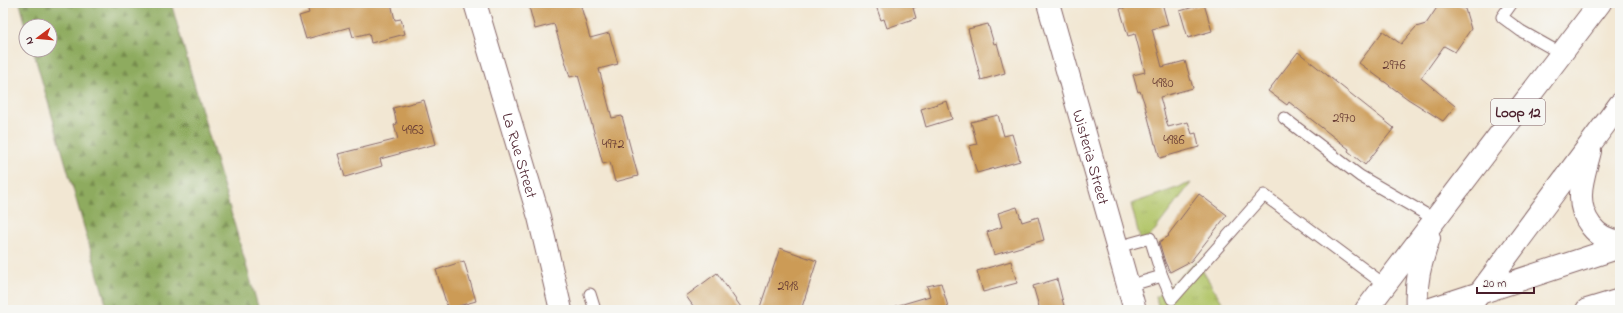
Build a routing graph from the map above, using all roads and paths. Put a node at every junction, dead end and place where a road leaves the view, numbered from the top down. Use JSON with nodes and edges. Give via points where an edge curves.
{"nodes":[{"id":1,"x":475,"y":3,"type":"edge"},
{"id":2,"x":1048,"y":3,"type":"edge"},
{"id":3,"x":1512,"y":3,"type":"edge"},
{"id":4,"x":1600,"y":3,"type":"edge"},
{"id":5,"x":1562,"y":54,"type":"junction"},
{"id":6,"x":1620,"y":104,"type":"edge"},
{"id":7,"x":1284,"y":118,"type":"dead end"},
{"id":8,"x":1592,"y":143,"type":"junction"},
{"id":9,"x":1436,"y":220,"type":"junction"},
{"id":10,"x":1620,"y":241,"type":"edge"},
{"id":11,"x":1117,"y":247,"type":"junction"},
{"id":12,"x":1620,"y":247,"type":"edge"},
{"id":13,"x":1162,"y":276,"type":"junction"},
{"id":14,"x":1385,"y":285,"type":"junction"},
{"id":15,"x":1128,"y":286,"type":"junction"},
{"id":16,"x":590,"y":294,"type":"dead end"},
{"id":17,"x":1620,"y":300,"type":"edge"},
{"id":18,"x":1473,"y":302,"type":"edge"},
{"id":19,"x":561,"y":310,"type":"edge"},
{"id":20,"x":595,"y":310,"type":"edge"},
{"id":21,"x":1135,"y":310,"type":"edge"},
{"id":22,"x":1366,"y":310,"type":"edge"},
{"id":23,"x":1417,"y":310,"type":"edge"},
{"id":24,"x":1428,"y":310,"type":"edge"},
{"id":25,"x":1587,"y":310,"type":"edge"}],
"edges":[{"from":1,"to":19,"type":"main road","name":"La Rue Street","via":[[539,218]]},
{"from":2,"to":11,"type":"main road","name":"Wisteria Street"},
{"from":3,"to":5,"type":"lane","via":[[1502,17]]},
{"from":4,"to":5,"type":"main road","number":"Loop 12"},
{"from":5,"to":9,"type":"main road","number":"Loop 12"},
{"from":6,"to":8,"type":"main road"},
{"from":7,"to":9,"type":"lane","via":[[1360,176]]},
{"from":8,"to":10,"type":"main road","via":[[1581,194],[1584,214],[1595,233]]},
{"from":8,"to":18,"type":"main road"},
{"from":9,"to":14,"type":"main road","number":"Loop 12"},
{"from":9,"to":23,"type":"main road","via":[[1419,266],[1415,290]]},
{"from":11,"to":13,"type":"lane","via":[[1150,238]]},
{"from":11,"to":15,"type":"main road","name":"Wisteria Street"},
{"from":12,"to":18,"type":"main road"},
{"from":13,"to":14,"type":"lane","via":[[1172,299],[1264,195]]},
{"from":13,"to":15,"type":"lane"},
{"from":14,"to":22,"type":"main road","number":"Loop 12"},
{"from":15,"to":21,"type":"main road","name":"Wisteria Street"},
{"from":16,"to":20,"type":"lane"},
{"from":17,"to":25,"type":"main road"},
{"from":18,"to":24,"type":"main road"}]}
